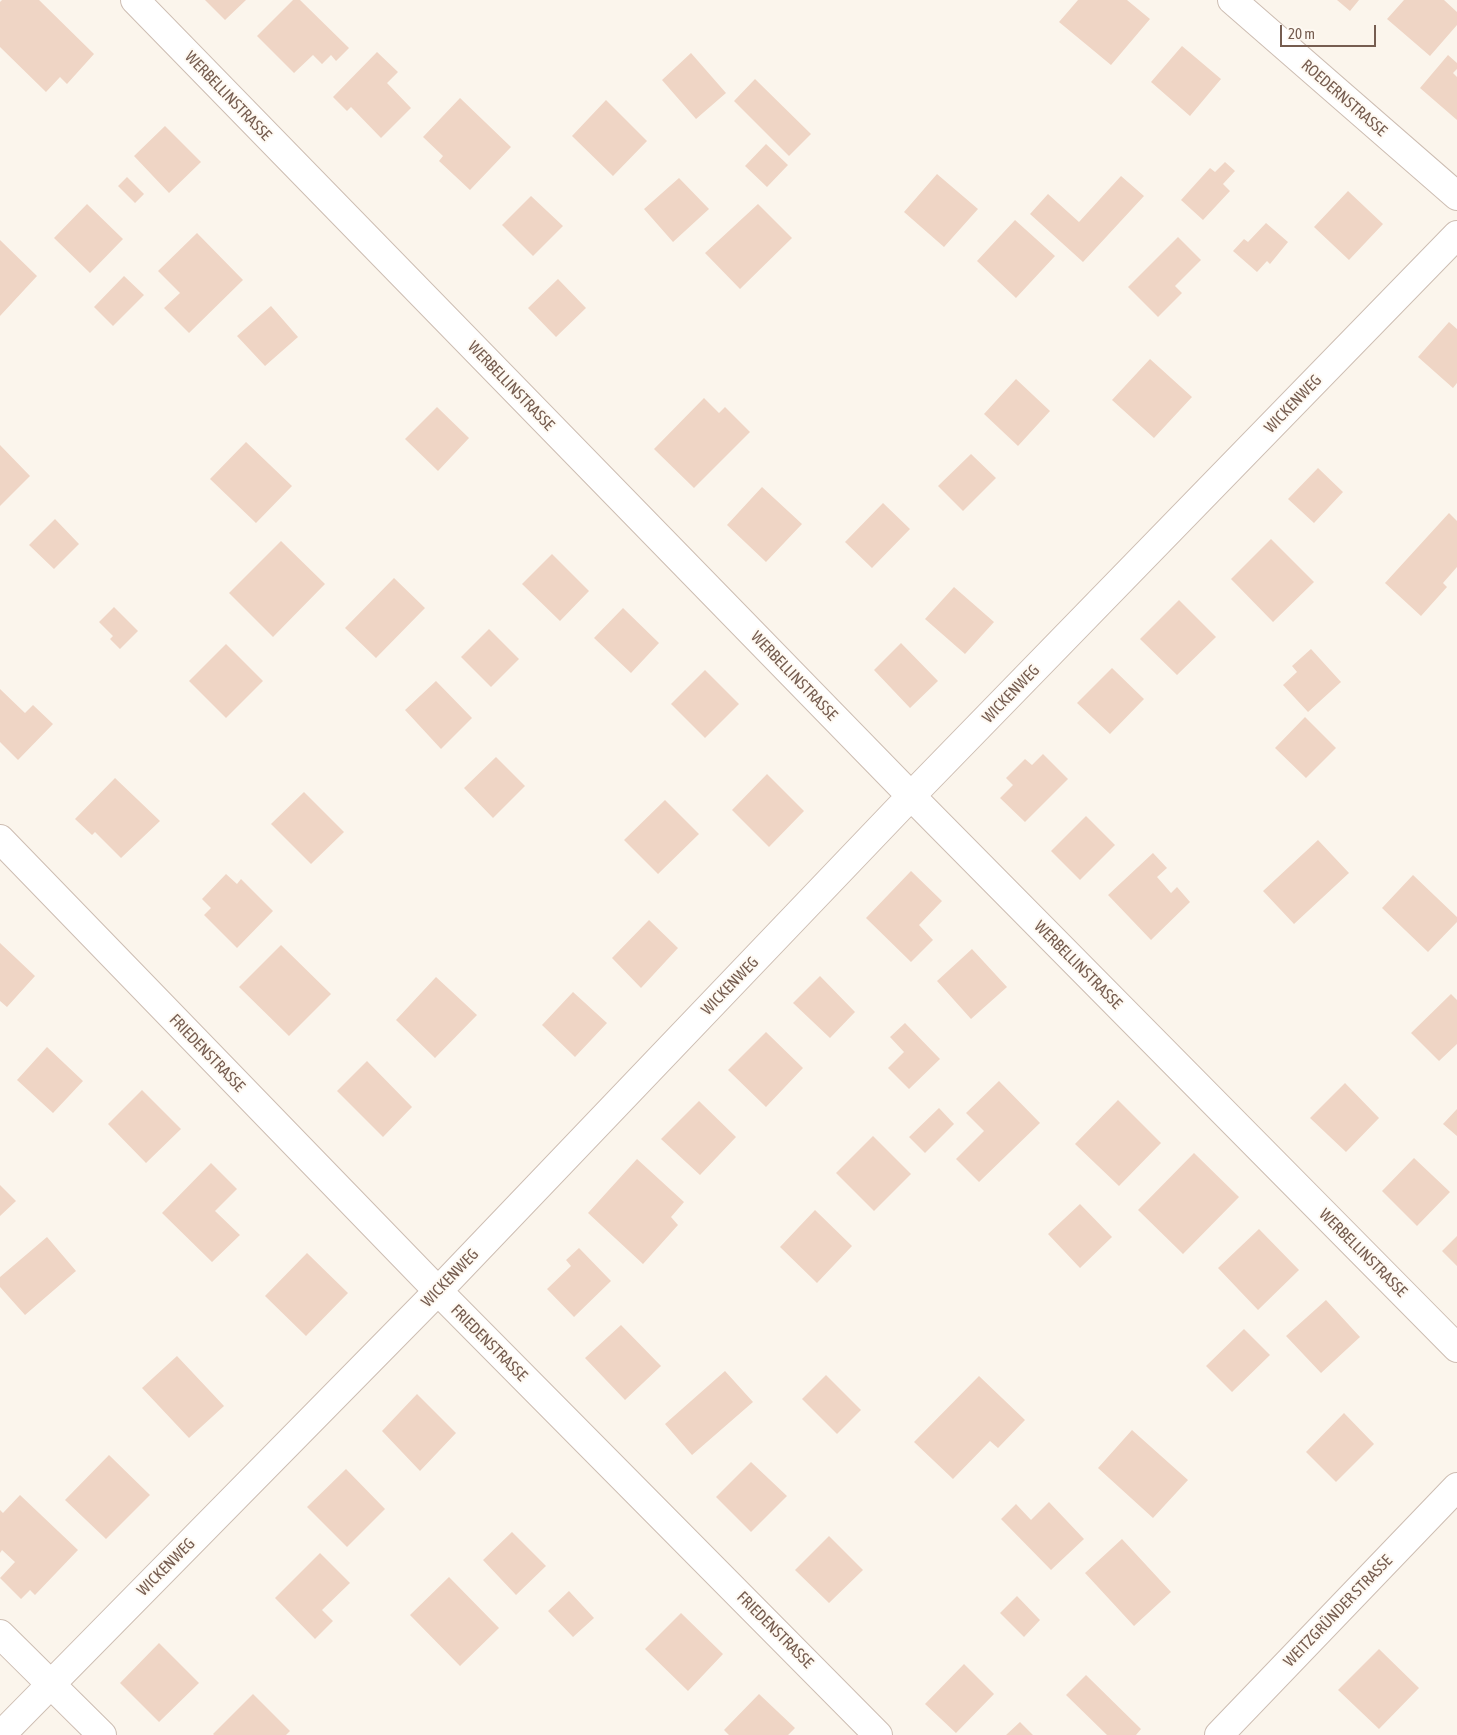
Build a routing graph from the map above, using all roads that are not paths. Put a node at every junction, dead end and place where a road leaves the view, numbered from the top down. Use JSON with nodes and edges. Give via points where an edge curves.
{"nodes":[{"id":1,"x":135,"y":0,"type":"edge"},
{"id":2,"x":1232,"y":0,"type":"edge"},
{"id":3,"x":1457,"y":196,"type":"edge"},
{"id":4,"x":1457,"y":235,"type":"edge"},
{"id":5,"x":911,"y":796,"type":"junction"},
{"id":6,"x":0,"y":839,"type":"edge"},
{"id":7,"x":438,"y":1291,"type":"junction"},
{"id":8,"x":1457,"y":1348,"type":"edge"},
{"id":9,"x":1457,"y":1486,"type":"edge"},
{"id":10,"x":0,"y":1634,"type":"edge"},
{"id":11,"x":51,"y":1685,"type":"junction"},
{"id":12,"x":1,"y":1735,"type":"edge"},
{"id":13,"x":102,"y":1735,"type":"edge"},
{"id":14,"x":878,"y":1735,"type":"edge"},
{"id":15,"x":1219,"y":1735,"type":"edge"}],
"edges":[{"from":1,"to":5,"type":"street","name":"WERBELLINSTRASSE"},
{"from":2,"to":3,"type":"street","name":"ROEDERNSTRASSE"},
{"from":4,"to":5,"type":"street","name":"WICKENWEG"},
{"from":5,"to":7,"type":"street","name":"WICKENWEG"},
{"from":5,"to":8,"type":"street","name":"WERBELLINSTRASSE"},
{"from":6,"to":7,"type":"street","name":"FRIEDENSTRASSE"},
{"from":7,"to":11,"type":"street","name":"WICKENWEG"},
{"from":7,"to":14,"type":"street","name":"FRIEDENSTRASSE"},
{"from":9,"to":15,"type":"street","name":"WEITZGRÜNDER STRASSE"},
{"from":10,"to":11,"type":"street"},
{"from":11,"to":12,"type":"street","name":"WICKENWEG"},
{"from":11,"to":13,"type":"street"}]}
